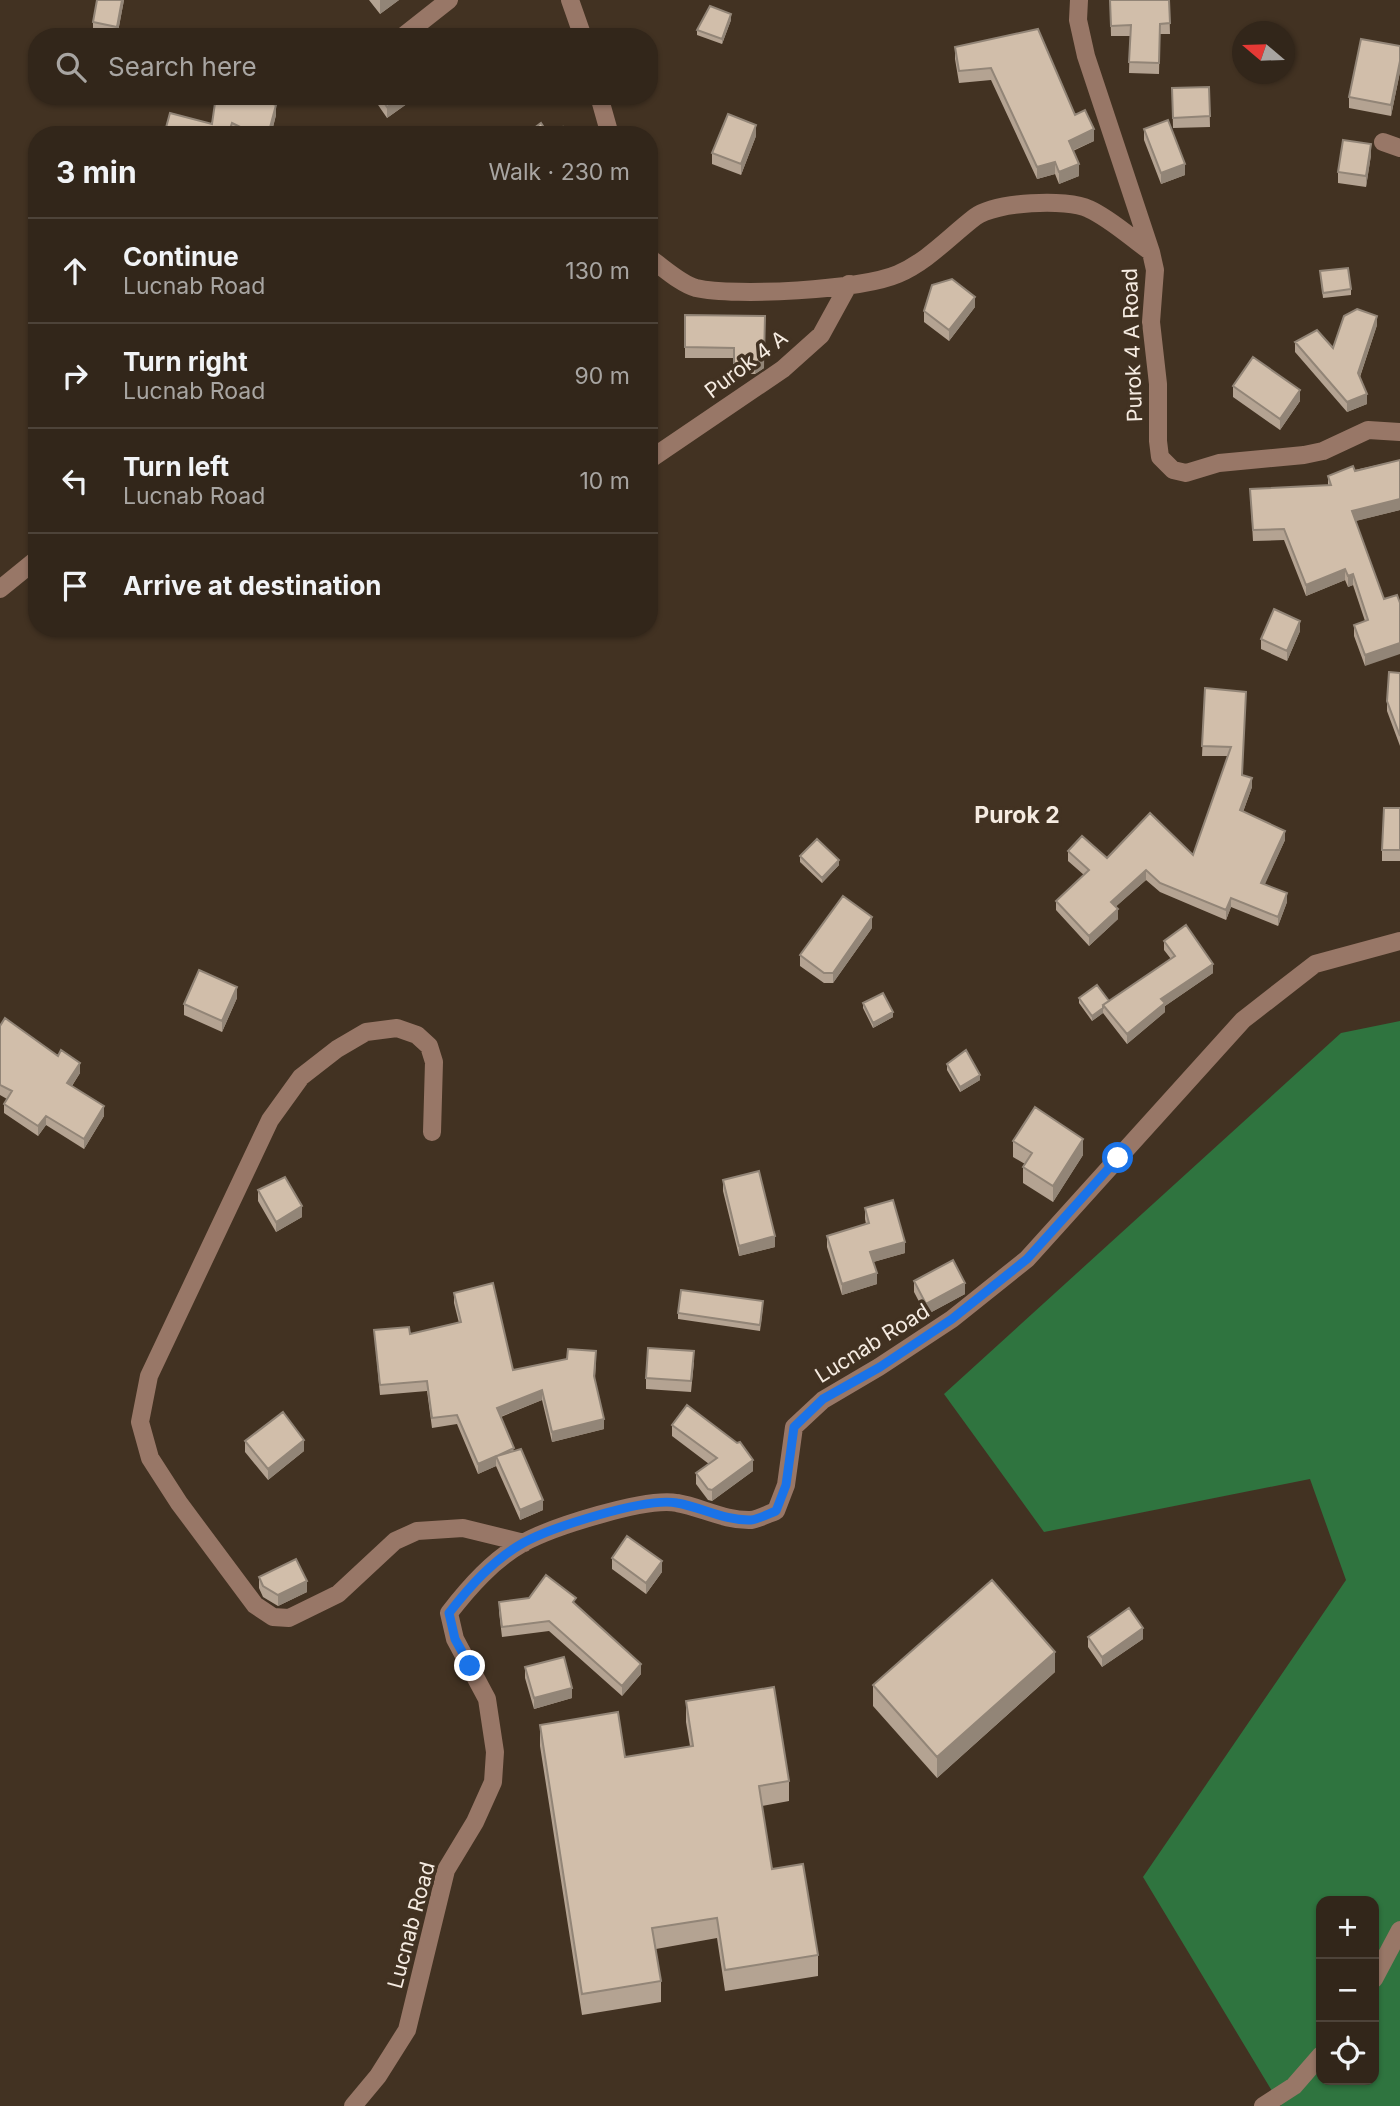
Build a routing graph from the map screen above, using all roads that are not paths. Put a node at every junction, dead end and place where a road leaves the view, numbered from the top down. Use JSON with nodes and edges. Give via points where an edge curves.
{"nodes":[{"id":1,"x":449,"y":0,"type":"edge"},
{"id":2,"x":570,"y":0,"type":"edge"},
{"id":3,"x":1079,"y":0,"type":"edge"},
{"id":4,"x":413,"y":28,"type":"edge"},
{"id":5,"x":580,"y":28,"type":"edge"},
{"id":6,"x":601,"y":105,"type":"edge"},
{"id":7,"x":607,"y":126,"type":"edge"},
{"id":8,"x":1151,"y":252,"type":"junction"},
{"id":9,"x":658,"y":264,"type":"edge"},
{"id":10,"x":849,"y":284,"type":"junction"},
{"id":11,"x":1400,"y":432,"type":"edge"},
{"id":12,"x":658,"y":454,"type":"edge"},
{"id":13,"x":28,"y":566,"type":"edge"},
{"id":14,"x":0,"y":589,"type":"edge"},
{"id":15,"x":1400,"y":941,"type":"edge"},
{"id":16,"x":432,"y":1132,"type":"dead end"},
{"id":17,"x":524,"y":1543,"type":"junction"},
{"id":18,"x":1400,"y":1930,"type":"edge"},
{"id":19,"x":1379,"y":1970,"type":"edge"},
{"id":20,"x":1316,"y":2061,"type":"edge"},
{"id":21,"x":354,"y":2106,"type":"edge"},
{"id":22,"x":1263,"y":2106,"type":"edge"}],
"edges":[{"from":1,"to":4,"type":"street"},
{"from":2,"to":5,"type":"street"},
{"from":3,"to":8,"type":"street","via":[[1086,56]]},
{"from":6,"to":7,"type":"street"},
{"from":8,"to":10,"type":"street","name":"Purok 4 A Road","via":[[1088,208],[1022,202],[977,215],[923,261],[895,275]]},
{"from":8,"to":11,"type":"street","name":"Purok 4 A Road","via":[[1158,442],[1160,457],[1173,470],[1186,473],[1219,463],[1304,456],[1368,430]]},
{"from":9,"to":10,"type":"street","name":"Purok 4 A Road","via":[[693,287],[726,292]]},
{"from":10,"to":12,"type":"street","name":"Purok 4 A","via":[[821,335],[783,369]]},
{"from":13,"to":14,"type":"street"},
{"from":15,"to":17,"type":"street","name":"Lucnab Road","via":[[1315,964],[1243,1020],[1027,1259],[952,1319],[823,1399],[794,1427],[786,1485],[776,1511],[752,1520],[676,1503],[636,1505]]},
{"from":16,"to":17,"type":"street","via":[[434,1062],[429,1046],[417,1035],[397,1028],[366,1032],[301,1077],[270,1120],[149,1376],[140,1423],[149,1458],[179,1503],[255,1605],[273,1617],[289,1618],[338,1594],[395,1541],[417,1531],[463,1528]]},
{"from":17,"to":21,"type":"street","name":"Lucnab Road","via":[[493,1565],[449,1613],[455,1639],[487,1699],[495,1752],[493,1782],[446,1870],[407,2030]]},
{"from":18,"to":19,"type":"street"},
{"from":20,"to":22,"type":"street","via":[[1294,2087]]}]}
